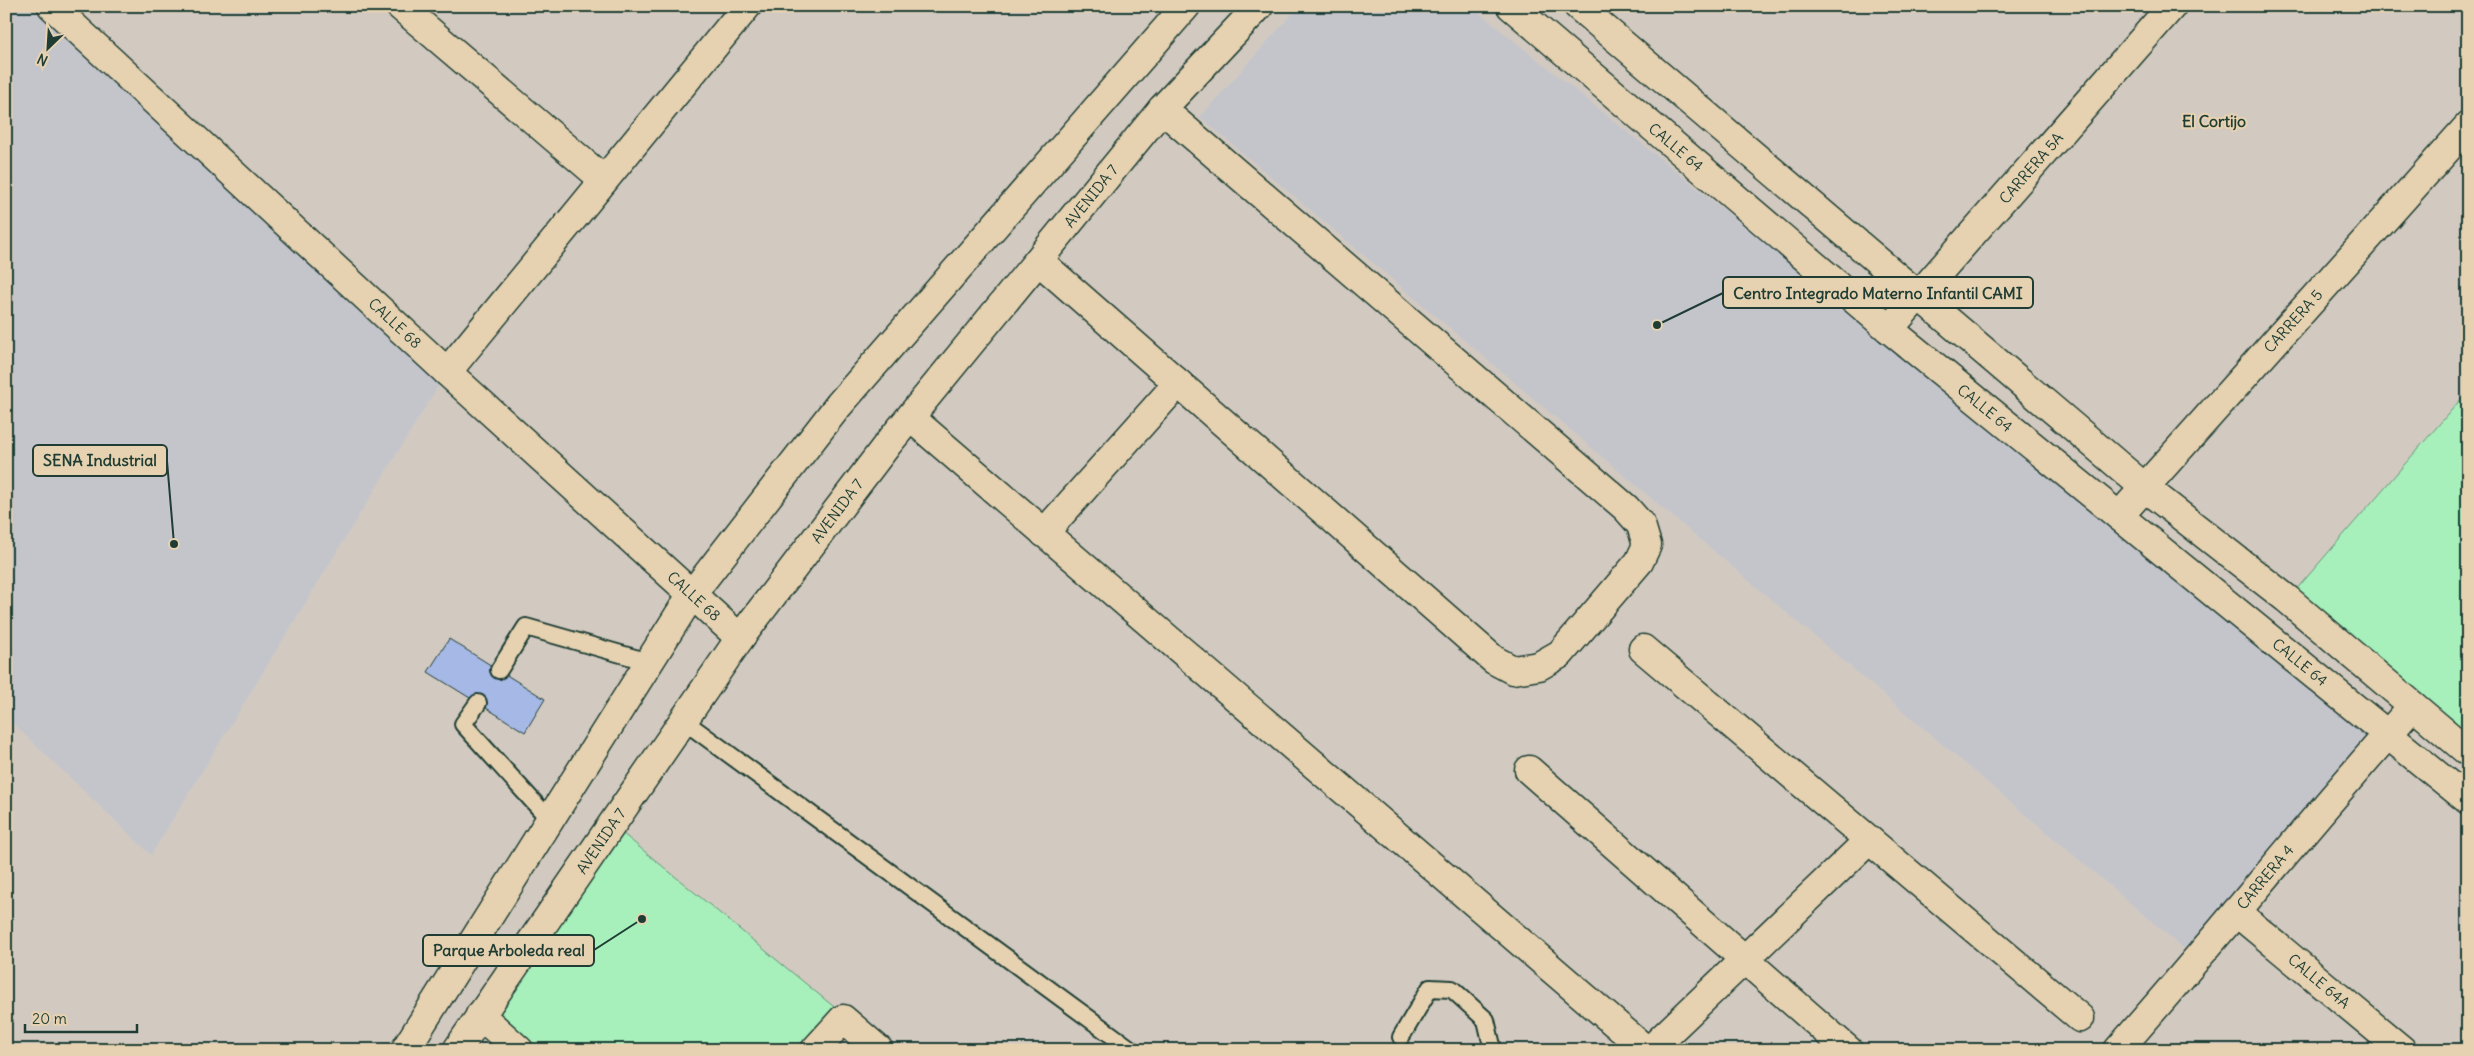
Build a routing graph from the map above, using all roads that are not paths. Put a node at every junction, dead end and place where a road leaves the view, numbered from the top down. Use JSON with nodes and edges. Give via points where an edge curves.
{"nodes":[{"id":1,"x":52,"y":6,"type":"edge"},
{"id":2,"x":400,"y":6,"type":"edge"},
{"id":3,"x":747,"y":6,"type":"edge"},
{"id":4,"x":1186,"y":6,"type":"edge"},
{"id":5,"x":1259,"y":6,"type":"edge"},
{"id":6,"x":1511,"y":6,"type":"edge"},
{"id":7,"x":1578,"y":6,"type":"edge"},
{"id":8,"x":2172,"y":6,"type":"edge"},
{"id":9,"x":1162,"y":108,"type":"junction"},
{"id":10,"x":2468,"y":126,"type":"edge"},
{"id":11,"x":604,"y":180,"type":"junction"},
{"id":12,"x":1039,"y":261,"type":"junction"},
{"id":13,"x":1919,"y":296,"type":"junction"},
{"id":14,"x":1889,"y":329,"type":"junction"},
{"id":15,"x":447,"y":372,"type":"junction"},
{"id":16,"x":1178,"y":383,"type":"junction"},
{"id":17,"x":911,"y":418,"type":"junction"},
{"id":18,"x":2144,"y":487,"type":"junction"},
{"id":19,"x":2119,"y":516,"type":"junction"},
{"id":20,"x":1044,"y":534,"type":"junction"},
{"id":21,"x":692,"y":594,"type":"junction"},
{"id":22,"x":740,"y":638,"type":"junction"},
{"id":23,"x":1643,"y":649,"type":"dead end"},
{"id":24,"x":649,"y":662,"type":"junction"},
{"id":25,"x":498,"y":670,"type":"dead end"},
{"id":26,"x":478,"y":703,"type":"dead end"},
{"id":27,"x":2413,"y":706,"type":"junction"},
{"id":28,"x":684,"y":721,"type":"junction"},
{"id":29,"x":2388,"y":733,"type":"junction"},
{"id":30,"x":2468,"y":752,"type":"edge"},
{"id":31,"x":1529,"y":770,"type":"dead end"},
{"id":32,"x":2468,"y":800,"type":"edge"},
{"id":33,"x":550,"y":820,"type":"junction"},
{"id":34,"x":1869,"y":840,"type":"junction"},
{"id":35,"x":2236,"y":912,"type":"junction"},
{"id":36,"x":1745,"y":959,"type":"junction"},
{"id":37,"x":480,"y":1015,"type":"junction"},
{"id":38,"x":2080,"y":1018,"type":"dead end"},
{"id":39,"x":1401,"y":1037,"type":"dead end"},
{"id":40,"x":405,"y":1050,"type":"edge"},
{"id":41,"x":457,"y":1050,"type":"edge"},
{"id":42,"x":519,"y":1050,"type":"edge"},
{"id":43,"x":815,"y":1050,"type":"edge"},
{"id":44,"x":879,"y":1050,"type":"edge"},
{"id":45,"x":1132,"y":1050,"type":"edge"},
{"id":46,"x":1492,"y":1050,"type":"edge"},
{"id":47,"x":1648,"y":1050,"type":"edge"},
{"id":48,"x":1848,"y":1050,"type":"edge"},
{"id":49,"x":2118,"y":1050,"type":"edge"},
{"id":50,"x":2402,"y":1050,"type":"edge"}],
"edges":[{"from":1,"to":15,"type":"street","name":"CALLE 68"},
{"from":2,"to":11,"type":"street"},
{"from":3,"to":11,"type":"street"},
{"from":4,"to":21,"type":"street","via":[[838,406]]},
{"from":5,"to":9,"type":"street","name":"AVENIDA 7"},
{"from":6,"to":14,"type":"street","name":"CALLE 64"},
{"from":7,"to":13,"type":"street"},
{"from":8,"to":13,"type":"street","name":"CARRERA 5A"},
{"from":9,"to":12,"type":"street","name":"AVENIDA 7"},
{"from":9,"to":16,"type":"street","via":[[1626,508],[1641,525],[1647,545],[1639,562],[1560,654],[1539,666],[1513,670],[1494,660]]},
{"from":10,"to":18,"type":"street","name":"CARRERA 5"},
{"from":11,"to":15,"type":"street"},
{"from":12,"to":16,"type":"street"},
{"from":12,"to":17,"type":"street","name":"AVENIDA 7"},
{"from":13,"to":14,"type":"street","name":"CARRERA 5A"},
{"from":13,"to":18,"type":"street"},
{"from":14,"to":19,"type":"street","name":"CALLE 64"},
{"from":15,"to":21,"type":"street","name":"CALLE 68"},
{"from":16,"to":20,"type":"street"},
{"from":17,"to":20,"type":"street"},
{"from":17,"to":22,"type":"street","name":"AVENIDA 7"},
{"from":18,"to":19,"type":"street","name":"CARRERA 5"},
{"from":18,"to":27,"type":"street","via":[[2288,599]]},
{"from":19,"to":29,"type":"street","name":"CALLE 64"},
{"from":20,"to":47,"type":"street"},
{"from":21,"to":22,"type":"street","name":"CALLE 68"},
{"from":21,"to":24,"type":"street"},
{"from":22,"to":28,"type":"street","name":"AVENIDA 7"},
{"from":23,"to":34,"type":"street"},
{"from":24,"to":25,"type":"lane","via":[[526,626]]},
{"from":24,"to":33,"type":"street"},
{"from":26,"to":33,"type":"lane","via":[[464,724]]},
{"from":27,"to":29,"type":"street","name":"CARRERA 4"},
{"from":27,"to":30,"type":"street"},
{"from":28,"to":37,"type":"street","name":"AVENIDA 7"},
{"from":28,"to":45,"type":"lane"},
{"from":29,"to":32,"type":"street","name":"CALLE 64"},
{"from":29,"to":35,"type":"street","name":"CARRERA 4"},
{"from":31,"to":36,"type":"street"},
{"from":33,"to":40,"type":"street"},
{"from":34,"to":36,"type":"street"},
{"from":34,"to":38,"type":"street"},
{"from":35,"to":49,"type":"street","name":"CARRERA 4"},
{"from":35,"to":50,"type":"street","name":"CALLE 64A"},
{"from":36,"to":47,"type":"street"},
{"from":36,"to":48,"type":"street"},
{"from":37,"to":41,"type":"street","name":"AVENIDA 7"},
{"from":37,"to":42,"type":"street"},
{"from":39,"to":46,"type":"lane","via":[[1430,988],[1452,989],[1486,1020]]},
{"from":43,"to":44,"type":"street","via":[[844,1019]]}]}
